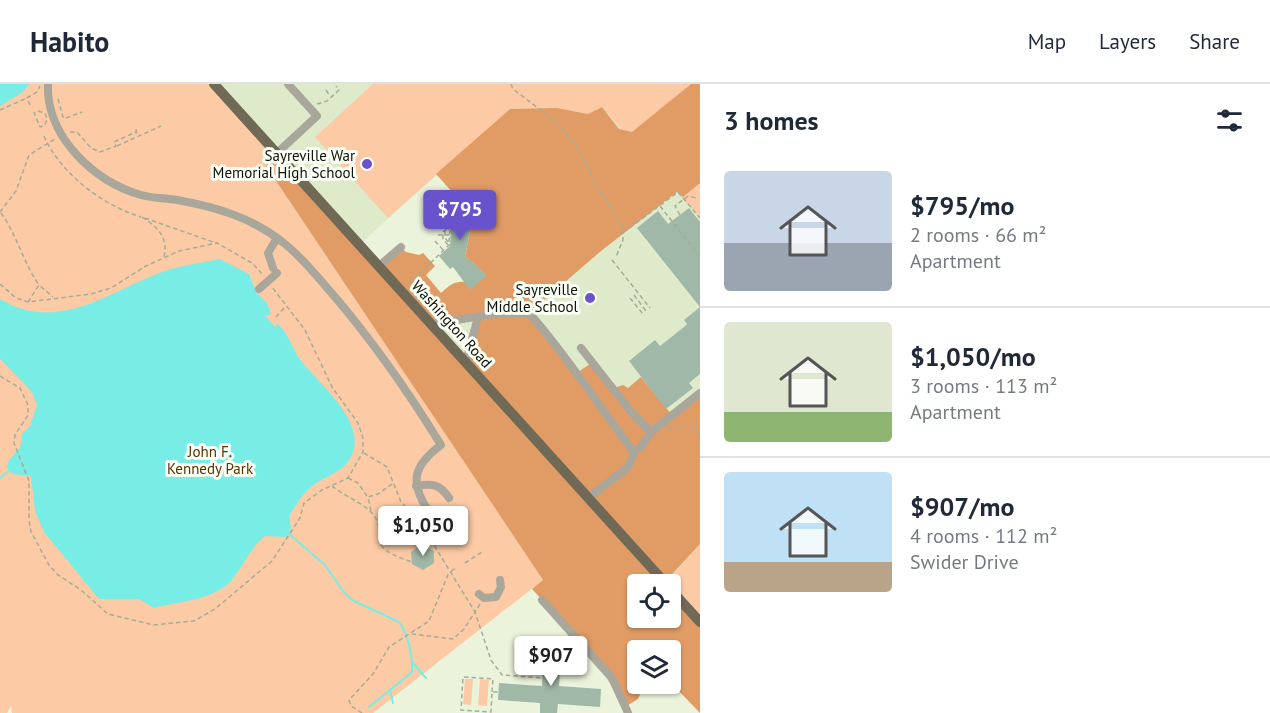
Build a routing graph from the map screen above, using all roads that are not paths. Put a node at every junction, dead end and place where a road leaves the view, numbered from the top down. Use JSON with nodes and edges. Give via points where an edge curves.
{"nodes":[{"id":1,"x":48,"y":84,"type":"edge"},
{"id":2,"x":214,"y":84,"type":"edge"},
{"id":3,"x":288,"y":84,"type":"edge"},
{"id":4,"x":277,"y":153,"type":"junction"},
{"id":5,"x":277,"y":237,"type":"junction"},
{"id":6,"x":401,"y":247,"type":"dead end"},
{"id":7,"x":379,"y":266,"type":"junction"},
{"id":8,"x":259,"y":289,"type":"dead end"},
{"id":9,"x":478,"y":317,"type":"junction"},
{"id":10,"x":431,"y":324,"type":"junction"},
{"id":11,"x":581,"y":348,"type":"dead end"},
{"id":12,"x":466,"y":362,"type":"junction"},
{"id":13,"x":700,"y":393,"type":"edge"},
{"id":14,"x":651,"y":432,"type":"junction"},
{"id":15,"x":635,"y":450,"type":"junction"},
{"id":16,"x":416,"y":486,"type":"junction"},
{"id":17,"x":449,"y":498,"type":"dead end"},
{"id":18,"x":588,"y":498,"type":"junction"},
{"id":19,"x":429,"y":512,"type":"dead end"},
{"id":20,"x":657,"y":574,"type":"edge"},
{"id":21,"x":500,"y":580,"type":"dead end"},
{"id":22,"x":481,"y":596,"type":"road end"},
{"id":23,"x":542,"y":600,"type":"dead end"},
{"id":24,"x":681,"y":601,"type":"edge"},
{"id":25,"x":700,"y":622,"type":"edge"},
{"id":26,"x":628,"y":713,"type":"edge"}],
"edges":[{"from":1,"to":5,"type":"street","via":[[55,125],[70,147],[95,171],[141,195],[229,212]]},
{"from":2,"to":4,"type":"main road","name":"Washington Road"},
{"from":3,"to":4,"type":"street","via":[[317,116]]},
{"from":4,"to":7,"type":"main road","name":"Washington Road"},
{"from":5,"to":8,"type":"street","via":[[268,253],[275,270]]},
{"from":5,"to":16,"type":"street","via":[[305,262],[372,341],[441,446],[420,464]]},
{"from":6,"to":7,"type":"street"},
{"from":7,"to":10,"type":"main road","name":"Washington Road"},
{"from":9,"to":10,"type":"street"},
{"from":9,"to":12,"type":"street"},
{"from":9,"to":15,"type":"street","via":[[529,313]]},
{"from":10,"to":12,"type":"main road","name":"Washington Road"},
{"from":11,"to":14,"type":"street"},
{"from":12,"to":18,"type":"main road","name":"Washington Road"},
{"from":13,"to":14,"type":"street"},
{"from":14,"to":15,"type":"street"},
{"from":15,"to":18,"type":"street","via":[[628,467]]},
{"from":16,"to":17,"type":"street","via":[[434,484]]},
{"from":16,"to":19,"type":"street"},
{"from":18,"to":20,"type":"main road","name":"Washington Road"},
{"from":21,"to":22,"type":"street","via":[[496,597]]},
{"from":23,"to":26,"type":"street","via":[[612,678]]},
{"from":24,"to":25,"type":"main road"}]}
